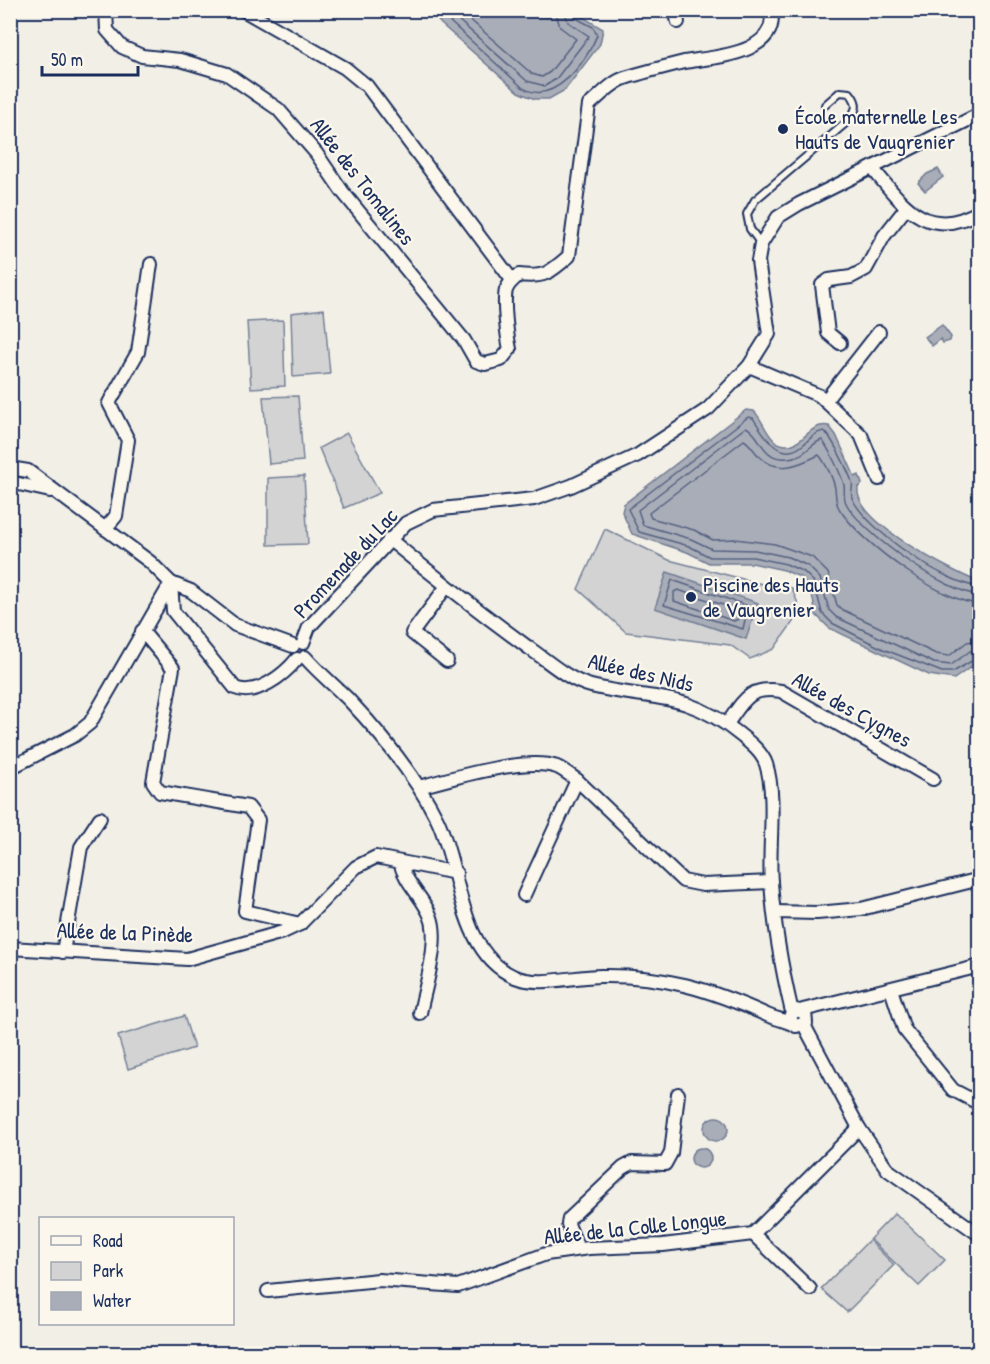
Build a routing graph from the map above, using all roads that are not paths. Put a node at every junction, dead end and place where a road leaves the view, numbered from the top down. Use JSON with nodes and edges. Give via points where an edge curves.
{"nodes":[{"id":1,"x":106,"y":10,"type":"edge"},
{"id":2,"x":243,"y":10,"type":"edge"},
{"id":3,"x":771,"y":10,"type":"edge"},
{"id":4,"x":825,"y":105,"type":"dead end"},
{"id":5,"x":980,"y":114,"type":"edge"},
{"id":6,"x":872,"y":168,"type":"junction"},
{"id":7,"x":906,"y":208,"type":"junction"},
{"id":8,"x":980,"y":211,"type":"edge"},
{"id":9,"x":761,"y":244,"type":"junction"},
{"id":10,"x":151,"y":264,"type":"dead end"},
{"id":11,"x":512,"y":280,"type":"junction"},
{"id":12,"x":879,"y":332,"type":"dead end"},
{"id":13,"x":840,"y":343,"type":"dead end"},
{"id":14,"x":749,"y":366,"type":"junction"},
{"id":15,"x":825,"y":401,"type":"junction"},
{"id":16,"x":10,"y":468,"type":"edge"},
{"id":17,"x":879,"y":479,"type":"dead end"},
{"id":18,"x":10,"y":482,"type":"edge"},
{"id":19,"x":57,"y":492,"type":"junction"},
{"id":20,"x":105,"y":529,"type":"junction"},
{"id":21,"x":389,"y":540,"type":"junction"},
{"id":22,"x":171,"y":583,"type":"junction"},
{"id":23,"x":447,"y":586,"type":"junction"},
{"id":24,"x":142,"y":631,"type":"junction"},
{"id":25,"x":298,"y":644,"type":"junction"},
{"id":26,"x":301,"y":658,"type":"junction"},
{"id":27,"x":447,"y":661,"type":"dead end"},
{"id":28,"x":727,"y":724,"type":"junction"},
{"id":29,"x":10,"y":768,"type":"edge"},
{"id":30,"x":933,"y":779,"type":"dead end"},
{"id":31,"x":577,"y":780,"type":"junction"},
{"id":32,"x":419,"y":787,"type":"junction"},
{"id":33,"x":100,"y":818,"type":"dead end"},
{"id":34,"x":400,"y":862,"type":"junction"},
{"id":35,"x":456,"y":873,"type":"junction"},
{"id":36,"x":980,"y":879,"type":"edge"},
{"id":37,"x":771,"y":882,"type":"junction"},
{"id":38,"x":524,"y":895,"type":"dead end"},
{"id":39,"x":775,"y":912,"type":"junction"},
{"id":40,"x":300,"y":924,"type":"junction"},
{"id":41,"x":10,"y":948,"type":"edge"},
{"id":42,"x":63,"y":952,"type":"junction"},
{"id":43,"x":980,"y":966,"type":"edge"},
{"id":44,"x":891,"y":989,"type":"junction"},
{"id":45,"x":420,"y":1013,"type":"dead end"},
{"id":46,"x":798,"y":1018,"type":"junction"},
{"id":47,"x":678,"y":1094,"type":"dead end"},
{"id":48,"x":980,"y":1104,"type":"edge"},
{"id":49,"x":860,"y":1128,"type":"junction"},
{"id":50,"x":753,"y":1234,"type":"junction"},
{"id":51,"x":980,"y":1235,"type":"edge"},
{"id":52,"x":578,"y":1249,"type":"junction"},
{"id":53,"x":810,"y":1288,"type":"dead end"},
{"id":54,"x":268,"y":1291,"type":"dead end"}],
"edges":[{"from":1,"to":11,"type":"street","name":"Allée des Tomalines","via":[[108,30],[122,47],[142,56],[180,60],[227,74],[278,109],[464,340],[476,361],[501,360],[510,349],[505,329],[506,291]]},
{"from":2,"to":11,"type":"street","via":[[345,68],[367,86]]},
{"from":3,"to":11,"type":"street","via":[[773,21],[764,38],[738,54],[622,79],[589,105],[568,256],[554,270],[539,277],[519,275]]},
{"from":4,"to":9,"type":"lane","via":[[840,92],[850,93],[856,100],[856,110],[755,200],[747,214],[750,230]]},
{"from":5,"to":6,"type":"street"},
{"from":6,"to":7,"type":"street"},
{"from":6,"to":9,"type":"street","via":[[778,217]]},
{"from":7,"to":8,"type":"street","via":[[926,220],[947,224]]},
{"from":7,"to":13,"type":"street","via":[[884,236],[866,269],[822,285],[828,333]]},
{"from":9,"to":14,"type":"street","name":"Promenade du Lac","via":[[758,261],[769,334]]},
{"from":10,"to":20,"type":"street","via":[[138,352],[109,403],[128,440],[116,516]]},
{"from":12,"to":15,"type":"street"},
{"from":14,"to":15,"type":"street"},
{"from":14,"to":21,"type":"street","name":"Promenade du Lac","via":[[708,409],[638,455],[534,499],[433,510],[406,523]]},
{"from":15,"to":17,"type":"street","via":[[861,435]]},
{"from":16,"to":19,"type":"street","via":[[28,471]]},
{"from":18,"to":19,"type":"street"},
{"from":19,"to":20,"type":"street"},
{"from":20,"to":22,"type":"street","via":[[150,561]]},
{"from":21,"to":23,"type":"street","name":"Allée des Nids"},
{"from":21,"to":25,"type":"street","name":"Promenade du Lac"},
{"from":22,"to":24,"type":"street"},
{"from":22,"to":25,"type":"street","via":[[191,591],[235,625]]},
{"from":22,"to":26,"type":"street","via":[[173,611],[235,688],[244,692],[257,689]]},
{"from":23,"to":27,"type":"street","via":[[411,633]]},
{"from":23,"to":28,"type":"street","name":"Allée des Nids","via":[[566,674],[589,685],[677,699]]},
{"from":24,"to":29,"type":"street","via":[[90,723],[75,735]]},
{"from":24,"to":40,"type":"street","via":[[173,668],[153,782],[160,792],[249,807],[258,820],[245,911]]},
{"from":25,"to":26,"type":"street","via":[[308,650]]},
{"from":26,"to":32,"type":"street","via":[[364,717]]},
{"from":28,"to":30,"type":"street","name":"Allée des Cygnes","via":[[746,697],[764,688],[781,691]]},
{"from":28,"to":37,"type":"street","name":"Allée des Nids","via":[[754,746],[766,763],[771,809]]},
{"from":31,"to":32,"type":"street","via":[[558,768],[539,764]]},
{"from":31,"to":37,"type":"street","via":[[683,881],[703,885]]},
{"from":31,"to":38,"type":"street"},
{"from":32,"to":35,"type":"street","via":[[438,821]]},
{"from":33,"to":42,"type":"street","via":[[81,847]]},
{"from":34,"to":35,"type":"street","name":"Allée de la Pinède"},
{"from":34,"to":40,"type":"street","name":"Allée de la Pinède","via":[[376,857],[356,867]]},
{"from":34,"to":45,"type":"street","via":[[435,931]]},
{"from":35,"to":46,"type":"street","via":[[467,919],[479,947],[495,964],[516,977],[542,981],[599,976],[657,978],[720,994],[786,1023]]},
{"from":36,"to":39,"type":"street","via":[[861,909]]},
{"from":37,"to":39,"type":"street","name":"Allée des Nids"},
{"from":39,"to":46,"type":"street","name":"Allée des Nids","via":[[778,944]]},
{"from":40,"to":42,"type":"street","name":"Allée de la Pinède","via":[[187,959]]},
{"from":41,"to":42,"type":"street","name":"Allée de la Pinède"},
{"from":43,"to":44,"type":"street"},
{"from":44,"to":46,"type":"street"},
{"from":44,"to":48,"type":"street","via":[[904,1029],[953,1090]]},
{"from":46,"to":49,"type":"street","name":"Allée des Nids"},
{"from":47,"to":52,"type":"street","via":[[671,1153],[665,1164],[632,1163],[623,1168],[569,1219]]},
{"from":49,"to":50,"type":"street","name":"Allée de la Colle Longue"},
{"from":49,"to":51,"type":"street","name":"Allée des Nids","via":[[888,1170]]},
{"from":50,"to":52,"type":"street","name":"Allée de la Colle Longue","via":[[663,1245]]},
{"from":50,"to":53,"type":"street"},
{"from":52,"to":54,"type":"street","name":"Allée de la Colle Longue","via":[[546,1254],[458,1286],[379,1280]]}]}
